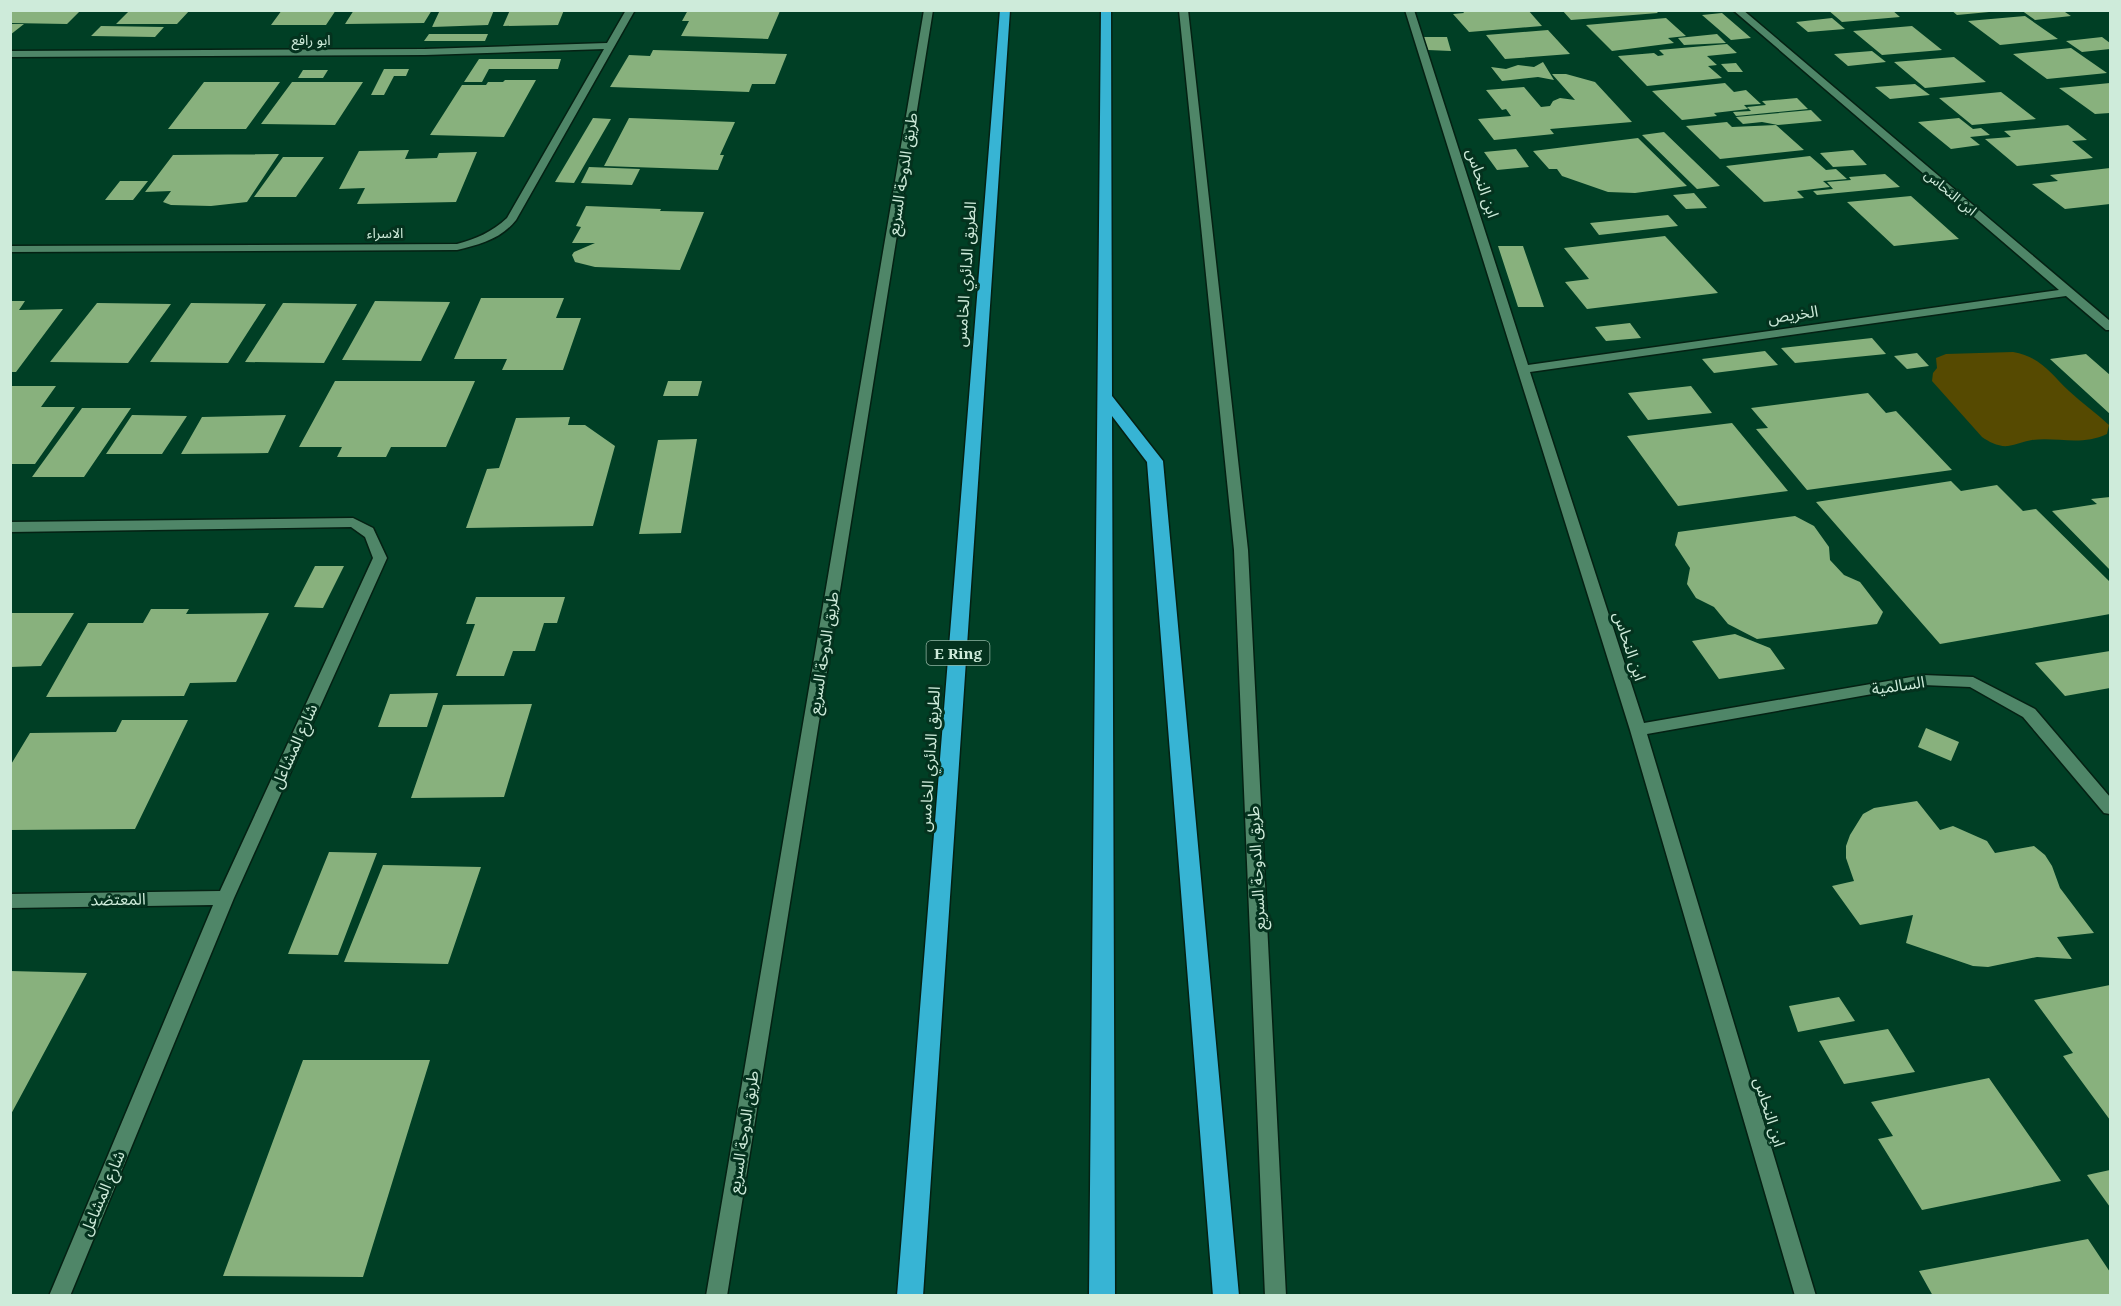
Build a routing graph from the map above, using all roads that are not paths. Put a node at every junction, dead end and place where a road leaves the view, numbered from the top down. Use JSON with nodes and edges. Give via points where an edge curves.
{"nodes":[{"id":1,"x":631,"y":10,"type":"edge"},
{"id":2,"x":929,"y":10,"type":"edge"},
{"id":3,"x":1005,"y":10,"type":"edge"},
{"id":4,"x":1106,"y":10,"type":"edge"},
{"id":5,"x":1183,"y":10,"type":"edge"},
{"id":6,"x":1409,"y":10,"type":"edge"},
{"id":7,"x":1737,"y":10,"type":"edge"},
{"id":8,"x":611,"y":46,"type":"junction"},
{"id":9,"x":10,"y":54,"type":"edge"},
{"id":10,"x":10,"y":249,"type":"edge"},
{"id":11,"x":2068,"y":292,"type":"junction"},
{"id":12,"x":2110,"y":327,"type":"edge"},
{"id":13,"x":1523,"y":369,"type":"junction"},
{"id":14,"x":1104,"y":395,"type":"junction"},
{"id":15,"x":10,"y":527,"type":"edge"},
{"id":16,"x":1638,"y":730,"type":"junction"},
{"id":17,"x":2110,"y":808,"type":"edge"},
{"id":18,"x":225,"y":898,"type":"junction"},
{"id":19,"x":10,"y":901,"type":"edge"},
{"id":20,"x":58,"y":1296,"type":"edge"},
{"id":21,"x":716,"y":1296,"type":"edge"},
{"id":22,"x":910,"y":1296,"type":"edge"},
{"id":23,"x":1102,"y":1296,"type":"edge"},
{"id":24,"x":1226,"y":1296,"type":"edge"},
{"id":25,"x":1276,"y":1296,"type":"edge"},
{"id":26,"x":1806,"y":1296,"type":"edge"}],
"edges":[{"from":1,"to":8,"type":"street","name":"الاسراء"},
{"from":2,"to":21,"type":"street","name":"طريق الدوحة السريع"},
{"from":3,"to":22,"type":"highway","name":"الطريق الدائري الخامس","number":"E Ring"},
{"from":4,"to":14,"type":"highway"},
{"from":5,"to":25,"type":"street","name":"طريق الدوحة السريع","via":[[1241,550]]},
{"from":6,"to":13,"type":"street","name":"ابن النحاس"},
{"from":7,"to":11,"type":"street","name":"ابن النحاس"},
{"from":8,"to":9,"type":"street","name":"ابو رافع","via":[[413,52]]},
{"from":8,"to":10,"type":"street","name":"الاسراء","via":[[511,220],[476,243],[458,247]]},
{"from":11,"to":12,"type":"street","name":"ابن النحاس"},
{"from":11,"to":13,"type":"street","name":"الخريص"},
{"from":13,"to":16,"type":"street","name":"ابن النحاس"},
{"from":14,"to":23,"type":"highway"},
{"from":14,"to":24,"type":"highway","via":[[1155,461]]},
{"from":15,"to":18,"type":"street","name":"شارع المشاعل","via":[[352,522],[372,533],[380,558]]},
{"from":16,"to":17,"type":"street","name":"السالمية","via":[[1923,680],[1973,682],[2029,713]]},
{"from":16,"to":26,"type":"street","name":"ابن النحاس"},
{"from":18,"to":19,"type":"street","name":"المعتضد"},
{"from":18,"to":20,"type":"street","name":"شارع المشاعل"}]}
